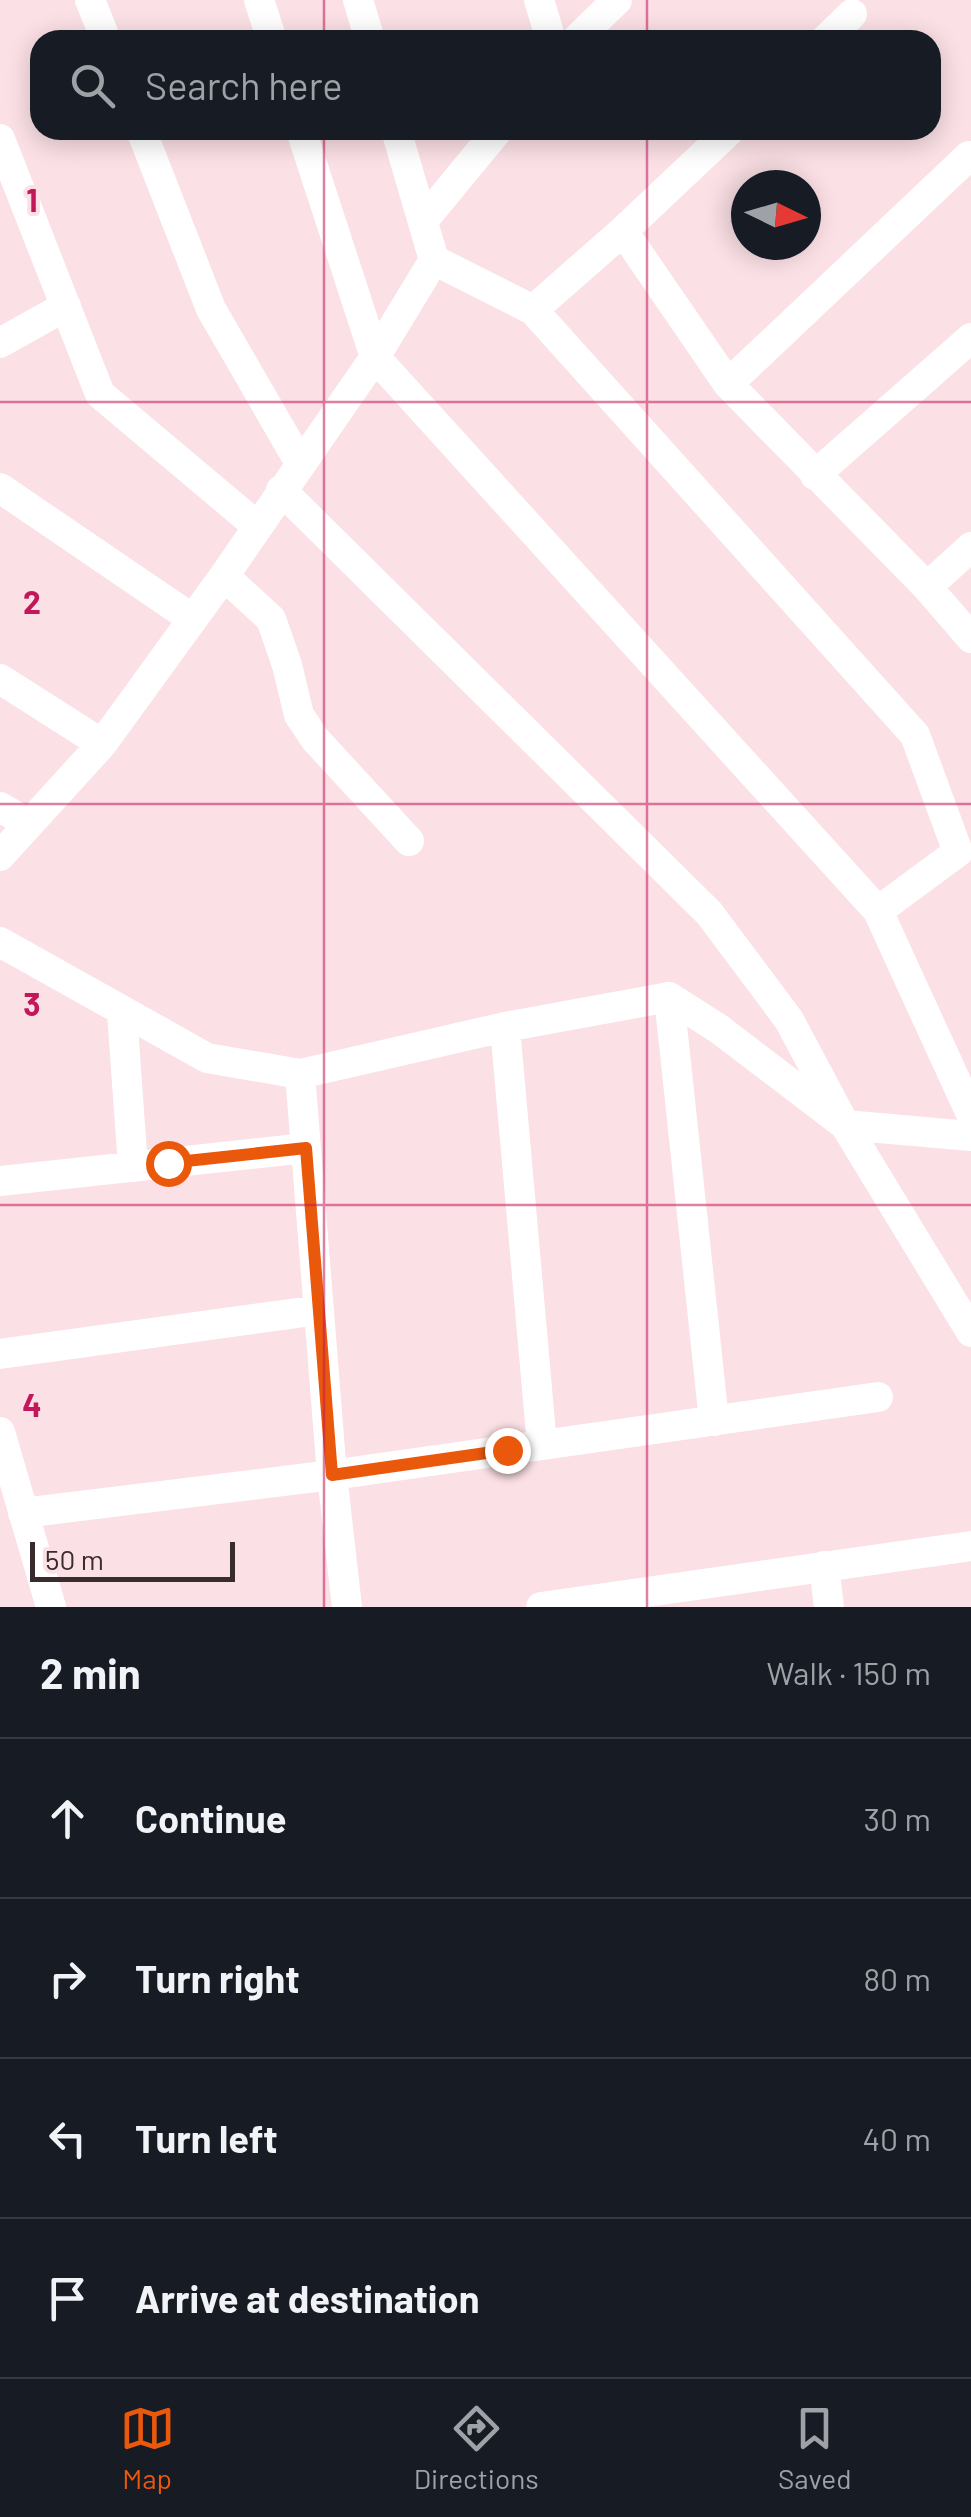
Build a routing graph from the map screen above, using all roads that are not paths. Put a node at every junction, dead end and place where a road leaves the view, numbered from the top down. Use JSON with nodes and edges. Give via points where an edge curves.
{"nodes":[{"id":1,"x":90,"y":0,"type":"edge"},
{"id":2,"x":259,"y":0,"type":"edge"},
{"id":3,"x":358,"y":0,"type":"edge"},
{"id":4,"x":538,"y":0,"type":"edge"},
{"id":5,"x":618,"y":0,"type":"edge"},
{"id":6,"x":852,"y":14,"type":"dead end"},
{"id":7,"x":102,"y":30,"type":"edge"},
{"id":8,"x":269,"y":30,"type":"edge"},
{"id":9,"x":367,"y":30,"type":"edge"},
{"id":10,"x":548,"y":30,"type":"edge"},
{"id":11,"x":586,"y":30,"type":"edge"},
{"id":12,"x":835,"y":30,"type":"edge"},
{"id":13,"x":0,"y":139,"type":"edge"},
{"id":14,"x":145,"y":140,"type":"edge"},
{"id":15,"x":304,"y":140,"type":"edge"},
{"id":16,"x":399,"y":140,"type":"edge"},
{"id":17,"x":490,"y":140,"type":"edge"},
{"id":18,"x":719,"y":140,"type":"edge"},
{"id":19,"x":971,"y":159,"type":"edge"},
{"id":20,"x":423,"y":221,"type":"junction"},
{"id":21,"x":623,"y":231,"type":"junction"},
{"id":22,"x":434,"y":260,"type":"junction"},
{"id":23,"x":66,"y":306,"type":"junction"},
{"id":24,"x":533,"y":310,"type":"junction"},
{"id":25,"x":971,"y":338,"type":"edge"},
{"id":26,"x":0,"y":343,"type":"edge"},
{"id":27,"x":375,"y":357,"type":"junction"},
{"id":28,"x":728,"y":384,"type":"junction"},
{"id":29,"x":300,"y":462,"type":"junction"},
{"id":30,"x":815,"y":475,"type":"junction"},
{"id":31,"x":0,"y":488,"type":"edge"},
{"id":32,"x":281,"y":490,"type":"junction"},
{"id":33,"x":257,"y":526,"type":"junction"},
{"id":34,"x":971,"y":547,"type":"edge"},
{"id":35,"x":224,"y":576,"type":"junction"},
{"id":36,"x":927,"y":587,"type":"junction"},
{"id":37,"x":192,"y":618,"type":"junction"},
{"id":38,"x":971,"y":638,"type":"edge"},
{"id":39,"x":0,"y":680,"type":"edge"},
{"id":40,"x":102,"y":744,"type":"junction"},
{"id":41,"x":0,"y":807,"type":"edge"},
{"id":42,"x":29,"y":824,"type":"junction"},
{"id":43,"x":409,"y":840,"type":"dead end"},
{"id":44,"x":0,"y":856,"type":"edge"},
{"id":45,"x":965,"y":862,"type":"edge"},
{"id":46,"x":878,"y":910,"type":"junction"},
{"id":47,"x":0,"y":942,"type":"edge"},
{"id":48,"x":670,"y":997,"type":"junction"},
{"id":49,"x":122,"y":1013,"type":"junction"},
{"id":50,"x":506,"y":1027,"type":"junction"},
{"id":51,"x":300,"y":1074,"type":"junction"},
{"id":52,"x":971,"y":1114,"type":"edge"},
{"id":53,"x":845,"y":1124,"type":"junction"},
{"id":54,"x":971,"y":1136,"type":"edge"},
{"id":55,"x":306,"y":1148,"type":"junction"},
{"id":56,"x":134,"y":1166,"type":"junction"},
{"id":57,"x":0,"y":1181,"type":"edge"},
{"id":58,"x":319,"y":1310,"type":"junction"},
{"id":59,"x":971,"y":1332,"type":"edge"},
{"id":60,"x":0,"y":1354,"type":"edge"},
{"id":61,"x":878,"y":1397,"type":"dead end"},
{"id":62,"x":714,"y":1420,"type":"junction"},
{"id":63,"x":0,"y":1432,"type":"edge"},
{"id":64,"x":542,"y":1445,"type":"junction"},
{"id":65,"x":332,"y":1475,"type":"junction"},
{"id":66,"x":12,"y":1495,"type":"edge"},
{"id":67,"x":971,"y":1546,"type":"edge"},
{"id":68,"x":824,"y":1566,"type":"junction"},
{"id":69,"x":51,"y":1607,"type":"edge"},
{"id":70,"x":347,"y":1607,"type":"edge"},
{"id":71,"x":541,"y":1607,"type":"edge"},
{"id":72,"x":829,"y":1607,"type":"edge"}],
"edges":[{"from":1,"to":7,"type":"street"},
{"from":2,"to":8,"type":"street"},
{"from":3,"to":9,"type":"street"},
{"from":4,"to":10,"type":"street"},
{"from":5,"to":11,"type":"street"},
{"from":6,"to":12,"type":"street"},
{"from":13,"to":23,"type":"street"},
{"from":14,"to":29,"type":"street","via":[[211,309]]},
{"from":15,"to":27,"type":"street"},
{"from":16,"to":20,"type":"street"},
{"from":17,"to":20,"type":"street"},
{"from":18,"to":21,"type":"street"},
{"from":19,"to":28,"type":"street"},
{"from":20,"to":22,"type":"street"},
{"from":21,"to":24,"type":"street"},
{"from":21,"to":28,"type":"street"},
{"from":22,"to":24,"type":"street"},
{"from":22,"to":27,"type":"street"},
{"from":23,"to":26,"type":"street"},
{"from":23,"to":33,"type":"street","via":[[100,394]]},
{"from":24,"to":45,"type":"street","via":[[915,735]]},
{"from":25,"to":30,"type":"street"},
{"from":27,"to":29,"type":"street"},
{"from":27,"to":46,"type":"street"},
{"from":28,"to":30,"type":"street"},
{"from":29,"to":32,"type":"street"},
{"from":30,"to":36,"type":"street"},
{"from":31,"to":37,"type":"street"},
{"from":32,"to":33,"type":"street"},
{"from":32,"to":53,"type":"street","via":[[709,913],[789,1020]]},
{"from":33,"to":35,"type":"street"},
{"from":34,"to":36,"type":"street"},
{"from":35,"to":37,"type":"street"},
{"from":35,"to":43,"type":"street","via":[[271,620],[299,716],[314,739]]},
{"from":36,"to":38,"type":"street"},
{"from":37,"to":40,"type":"street"},
{"from":39,"to":40,"type":"street"},
{"from":40,"to":42,"type":"street"},
{"from":41,"to":42,"type":"street"},
{"from":42,"to":44,"type":"street"},
{"from":45,"to":46,"type":"street"},
{"from":46,"to":52,"type":"street"},
{"from":47,"to":49,"type":"street"},
{"from":48,"to":50,"type":"street"},
{"from":48,"to":53,"type":"street"},
{"from":48,"to":62,"type":"street"},
{"from":49,"to":51,"type":"street","via":[[208,1058]]},
{"from":49,"to":56,"type":"street"},
{"from":50,"to":51,"type":"street"},
{"from":50,"to":64,"type":"street"},
{"from":51,"to":55,"type":"street"},
{"from":53,"to":54,"type":"street"},
{"from":53,"to":59,"type":"street"},
{"from":55,"to":56,"type":"street"},
{"from":55,"to":58,"type":"street"},
{"from":56,"to":57,"type":"street"},
{"from":58,"to":60,"type":"street"},
{"from":58,"to":65,"type":"street"},
{"from":61,"to":62,"type":"street"},
{"from":62,"to":64,"type":"street"},
{"from":63,"to":66,"type":"street"},
{"from":64,"to":65,"type":"street"},
{"from":65,"to":66,"type":"street"},
{"from":65,"to":70,"type":"street"},
{"from":66,"to":69,"type":"street"},
{"from":67,"to":68,"type":"street"},
{"from":68,"to":71,"type":"street"},
{"from":68,"to":72,"type":"street"}]}
